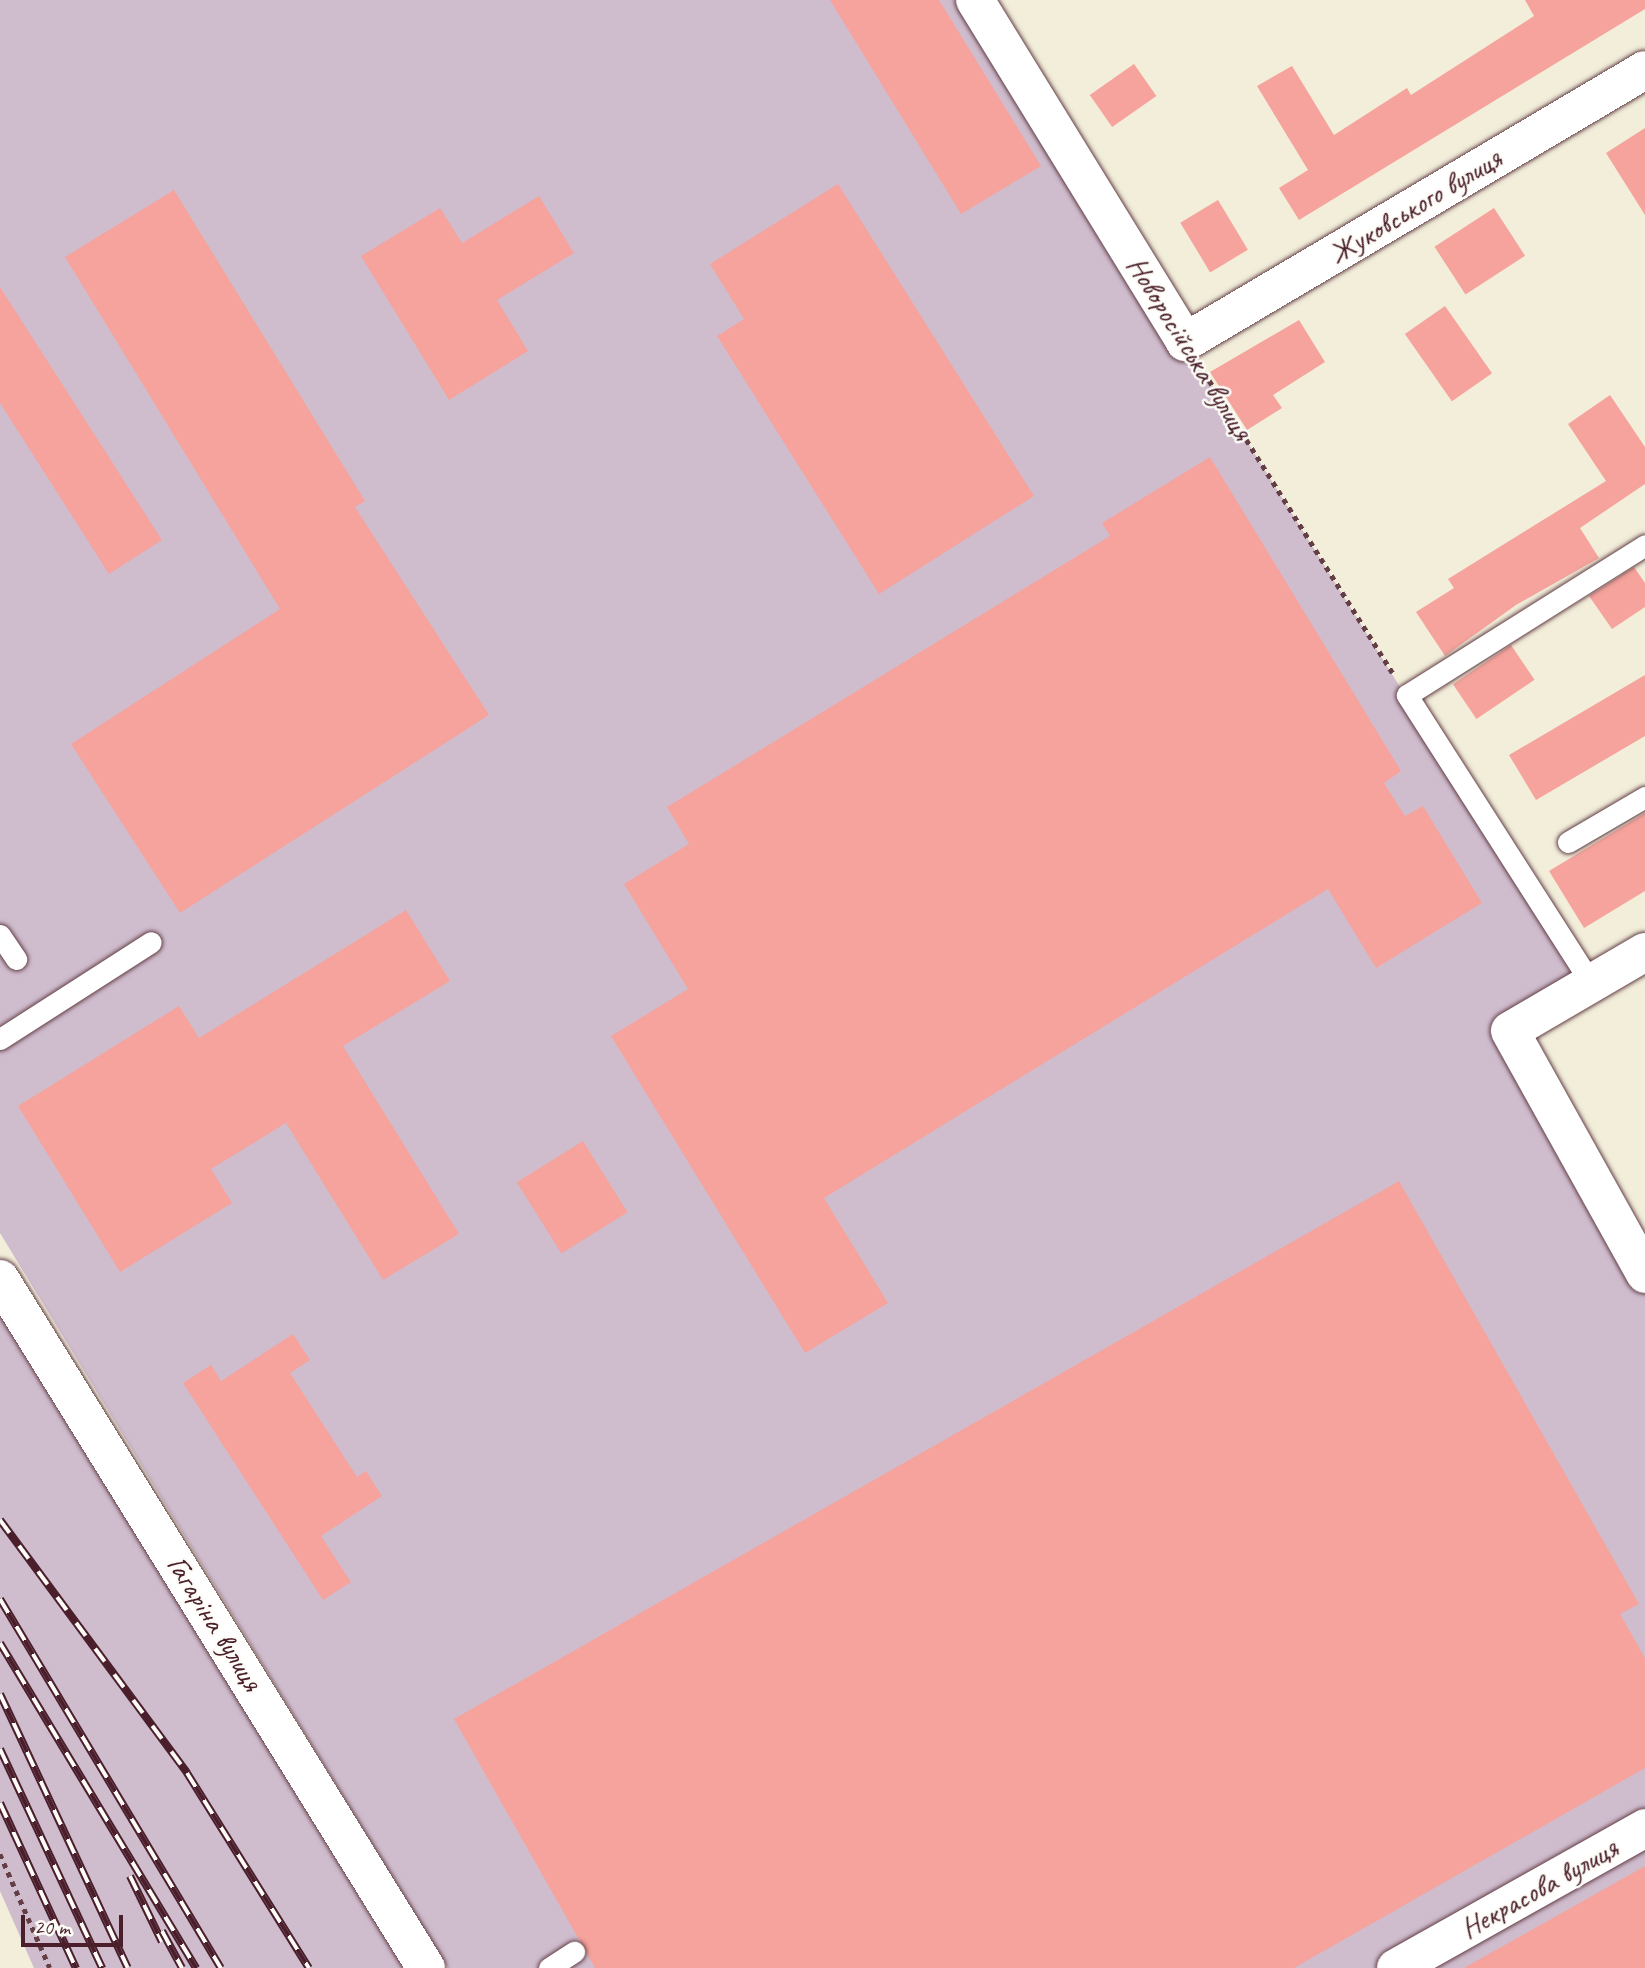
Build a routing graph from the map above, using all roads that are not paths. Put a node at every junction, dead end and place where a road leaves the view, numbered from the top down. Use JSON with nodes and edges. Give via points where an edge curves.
{"nodes":[{"id":1,"x":975,"y":0,"type":"edge"},
{"id":2,"x":1645,"y":70,"type":"edge"},
{"id":3,"x":1185,"y":342,"type":"joint"},
{"id":4,"x":1645,"y":545,"type":"edge"},
{"id":5,"x":1645,"y":797,"type":"edge"},
{"id":6,"x":1568,"y":842,"type":"dead end"},
{"id":7,"x":0,"y":935,"type":"edge"},
{"id":8,"x":151,"y":942,"type":"dead end"},
{"id":9,"x":1645,"y":951,"type":"edge"},
{"id":10,"x":16,"y":959,"type":"dead end"},
{"id":11,"x":1591,"y":983,"type":"junction"},
{"id":12,"x":0,"y":1040,"type":"edge"},
{"id":13,"x":1645,"y":1274,"type":"edge"},
{"id":14,"x":0,"y":1279,"type":"edge"},
{"id":15,"x":1645,"y":1828,"type":"edge"},
{"id":16,"x":574,"y":1952,"type":"dead end"},
{"id":17,"x":426,"y":1968,"type":"edge"},
{"id":18,"x":549,"y":1968,"type":"edge"},
{"id":19,"x":1396,"y":1968,"type":"edge"}],
"edges":[{"from":1,"to":3,"type":"street","name":"Новоросійська вулиця"},
{"from":2,"to":3,"type":"street","name":"Жуковського вулиця"},
{"from":4,"to":11,"type":"lane","via":[[1406,695]]},
{"from":5,"to":6,"type":"lane"},
{"from":7,"to":10,"type":"lane"},
{"from":8,"to":12,"type":"lane"},
{"from":9,"to":11,"type":"street"},
{"from":11,"to":13,"type":"street","via":[[1510,1031]]},
{"from":14,"to":17,"type":"street","name":"Гагаріна вулиця"},
{"from":15,"to":19,"type":"street","name":"Некрасова вулиця"},
{"from":16,"to":18,"type":"lane"}]}
